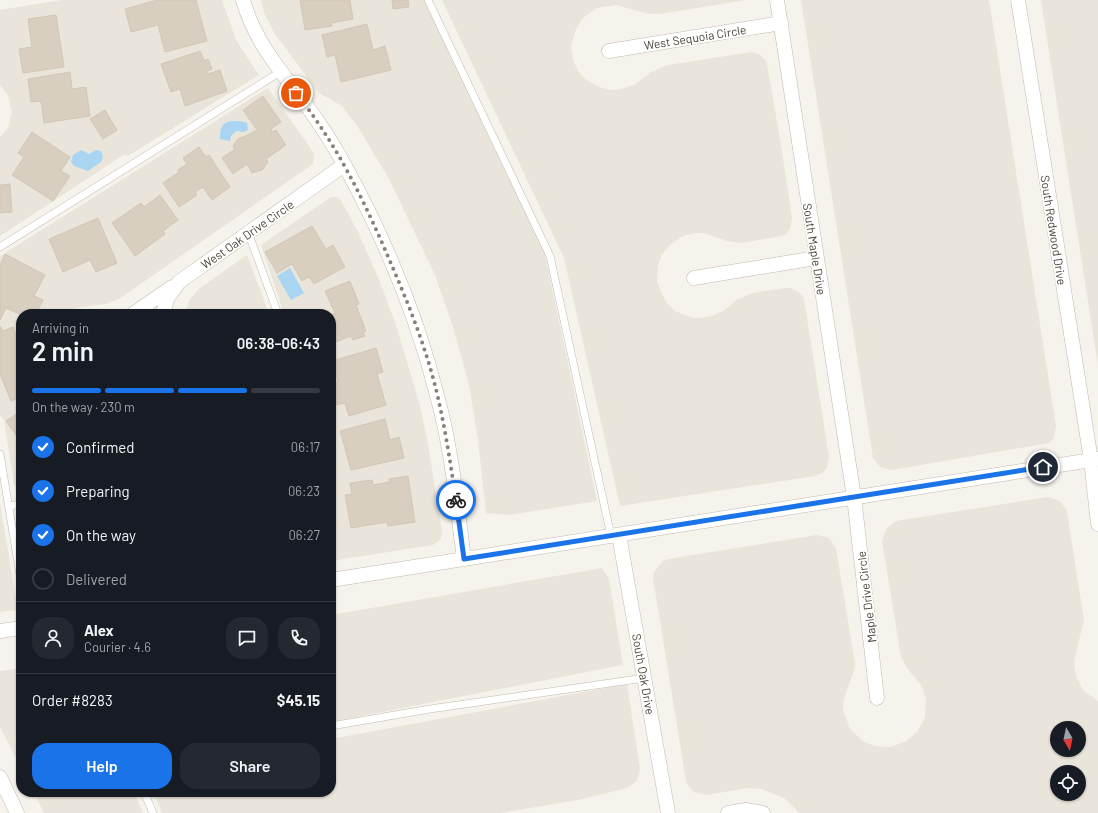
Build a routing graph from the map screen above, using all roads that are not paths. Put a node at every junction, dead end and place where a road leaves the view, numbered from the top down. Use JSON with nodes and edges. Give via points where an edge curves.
{"nodes":[{"id":1,"x":243,"y":0,"type":"edge"},
{"id":2,"x":428,"y":0,"type":"edge"},
{"id":3,"x":777,"y":0,"type":"edge"},
{"id":4,"x":1018,"y":0,"type":"edge"},
{"id":5,"x":781,"y":23,"type":"junction"},
{"id":6,"x":610,"y":51,"type":"dead end"},
{"id":7,"x":280,"y":72,"type":"junction"},
{"id":8,"x":344,"y":165,"type":"junction"},
{"id":9,"x":248,"y":232,"type":"junction"},
{"id":10,"x":0,"y":247,"type":"edge"},
{"id":11,"x":816,"y":258,"type":"junction"},
{"id":12,"x":694,"y":278,"type":"dead end"},
{"id":13,"x":179,"y":282,"type":"junction"},
{"id":14,"x":140,"y":309,"type":"edge"},
{"id":15,"x":164,"y":309,"type":"edge"},
{"id":16,"x":276,"y":309,"type":"edge"},
{"id":17,"x":0,"y":454,"type":"edge"},
{"id":18,"x":1094,"y":459,"type":"edge"},
{"id":19,"x":854,"y":497,"type":"junction"},
{"id":20,"x":16,"y":505,"type":"edge"},
{"id":21,"x":9,"y":506,"type":"junction"},
{"id":22,"x":1098,"y":524,"type":"edge"},
{"id":23,"x":615,"y":536,"type":"junction"},
{"id":24,"x":16,"y":550,"type":"edge"},
{"id":25,"x":464,"y":559,"type":"junction"},
{"id":26,"x":336,"y":579,"type":"edge"},
{"id":27,"x":16,"y":629,"type":"edge"},
{"id":28,"x":0,"y":631,"type":"edge"},
{"id":29,"x":645,"y":678,"type":"junction"},
{"id":30,"x":877,"y":698,"type":"dead end"},
{"id":31,"x":336,"y":725,"type":"edge"},
{"id":32,"x":0,"y":777,"type":"edge"},
{"id":33,"x":146,"y":797,"type":"edge"},
{"id":34,"x":761,"y":812,"type":"edge"},
{"id":35,"x":17,"y":813,"type":"edge"},
{"id":36,"x":153,"y":813,"type":"edge"},
{"id":37,"x":668,"y":813,"type":"edge"},
{"id":38,"x":728,"y":813,"type":"edge"}],
"edges":[{"from":1,"to":7,"type":"street","via":[[254,33]]},
{"from":2,"to":23,"type":"lane","via":[[550,256]]},
{"from":3,"to":5,"type":"street","name":"South Maple Drive"},
{"from":4,"to":18,"type":"street","name":"South Redwood Drive"},
{"from":5,"to":6,"type":"street","name":"West Sequoia Circle"},
{"from":5,"to":11,"type":"street","name":"South Maple Drive"},
{"from":7,"to":8,"type":"street","via":[[304,103]]},
{"from":7,"to":10,"type":"lane"},
{"from":8,"to":9,"type":"street","name":"West Oak Drive Circle"},
{"from":8,"to":25,"type":"street","via":[[403,290],[428,362],[447,442]]},
{"from":9,"to":13,"type":"street","name":"West Oak Drive Circle"},
{"from":9,"to":16,"type":"lane"},
{"from":11,"to":12,"type":"street"},
{"from":11,"to":19,"type":"street","name":"South Maple Drive"},
{"from":13,"to":14,"type":"street"},
{"from":13,"to":15,"type":"street","name":"West Oak Drive Circle","via":[[167,299]]},
{"from":17,"to":21,"type":"lane"},
{"from":18,"to":19,"type":"street"},
{"from":18,"to":22,"type":"street","name":"South Redwood Drive"},
{"from":19,"to":23,"type":"street"},
{"from":19,"to":30,"type":"street","name":"Maple Drive Circle"},
{"from":20,"to":21,"type":"lane"},
{"from":21,"to":24,"type":"lane"},
{"from":23,"to":25,"type":"street"},
{"from":23,"to":29,"type":"street","name":"South Oak Drive"},
{"from":25,"to":26,"type":"street"},
{"from":27,"to":28,"type":"street"},
{"from":29,"to":31,"type":"lane"},
{"from":29,"to":37,"type":"street","name":"South Oak Drive"},
{"from":32,"to":35,"type":"street"},
{"from":33,"to":36,"type":"lane"},
{"from":34,"to":38,"type":"street","via":[[746,810]]}]}
